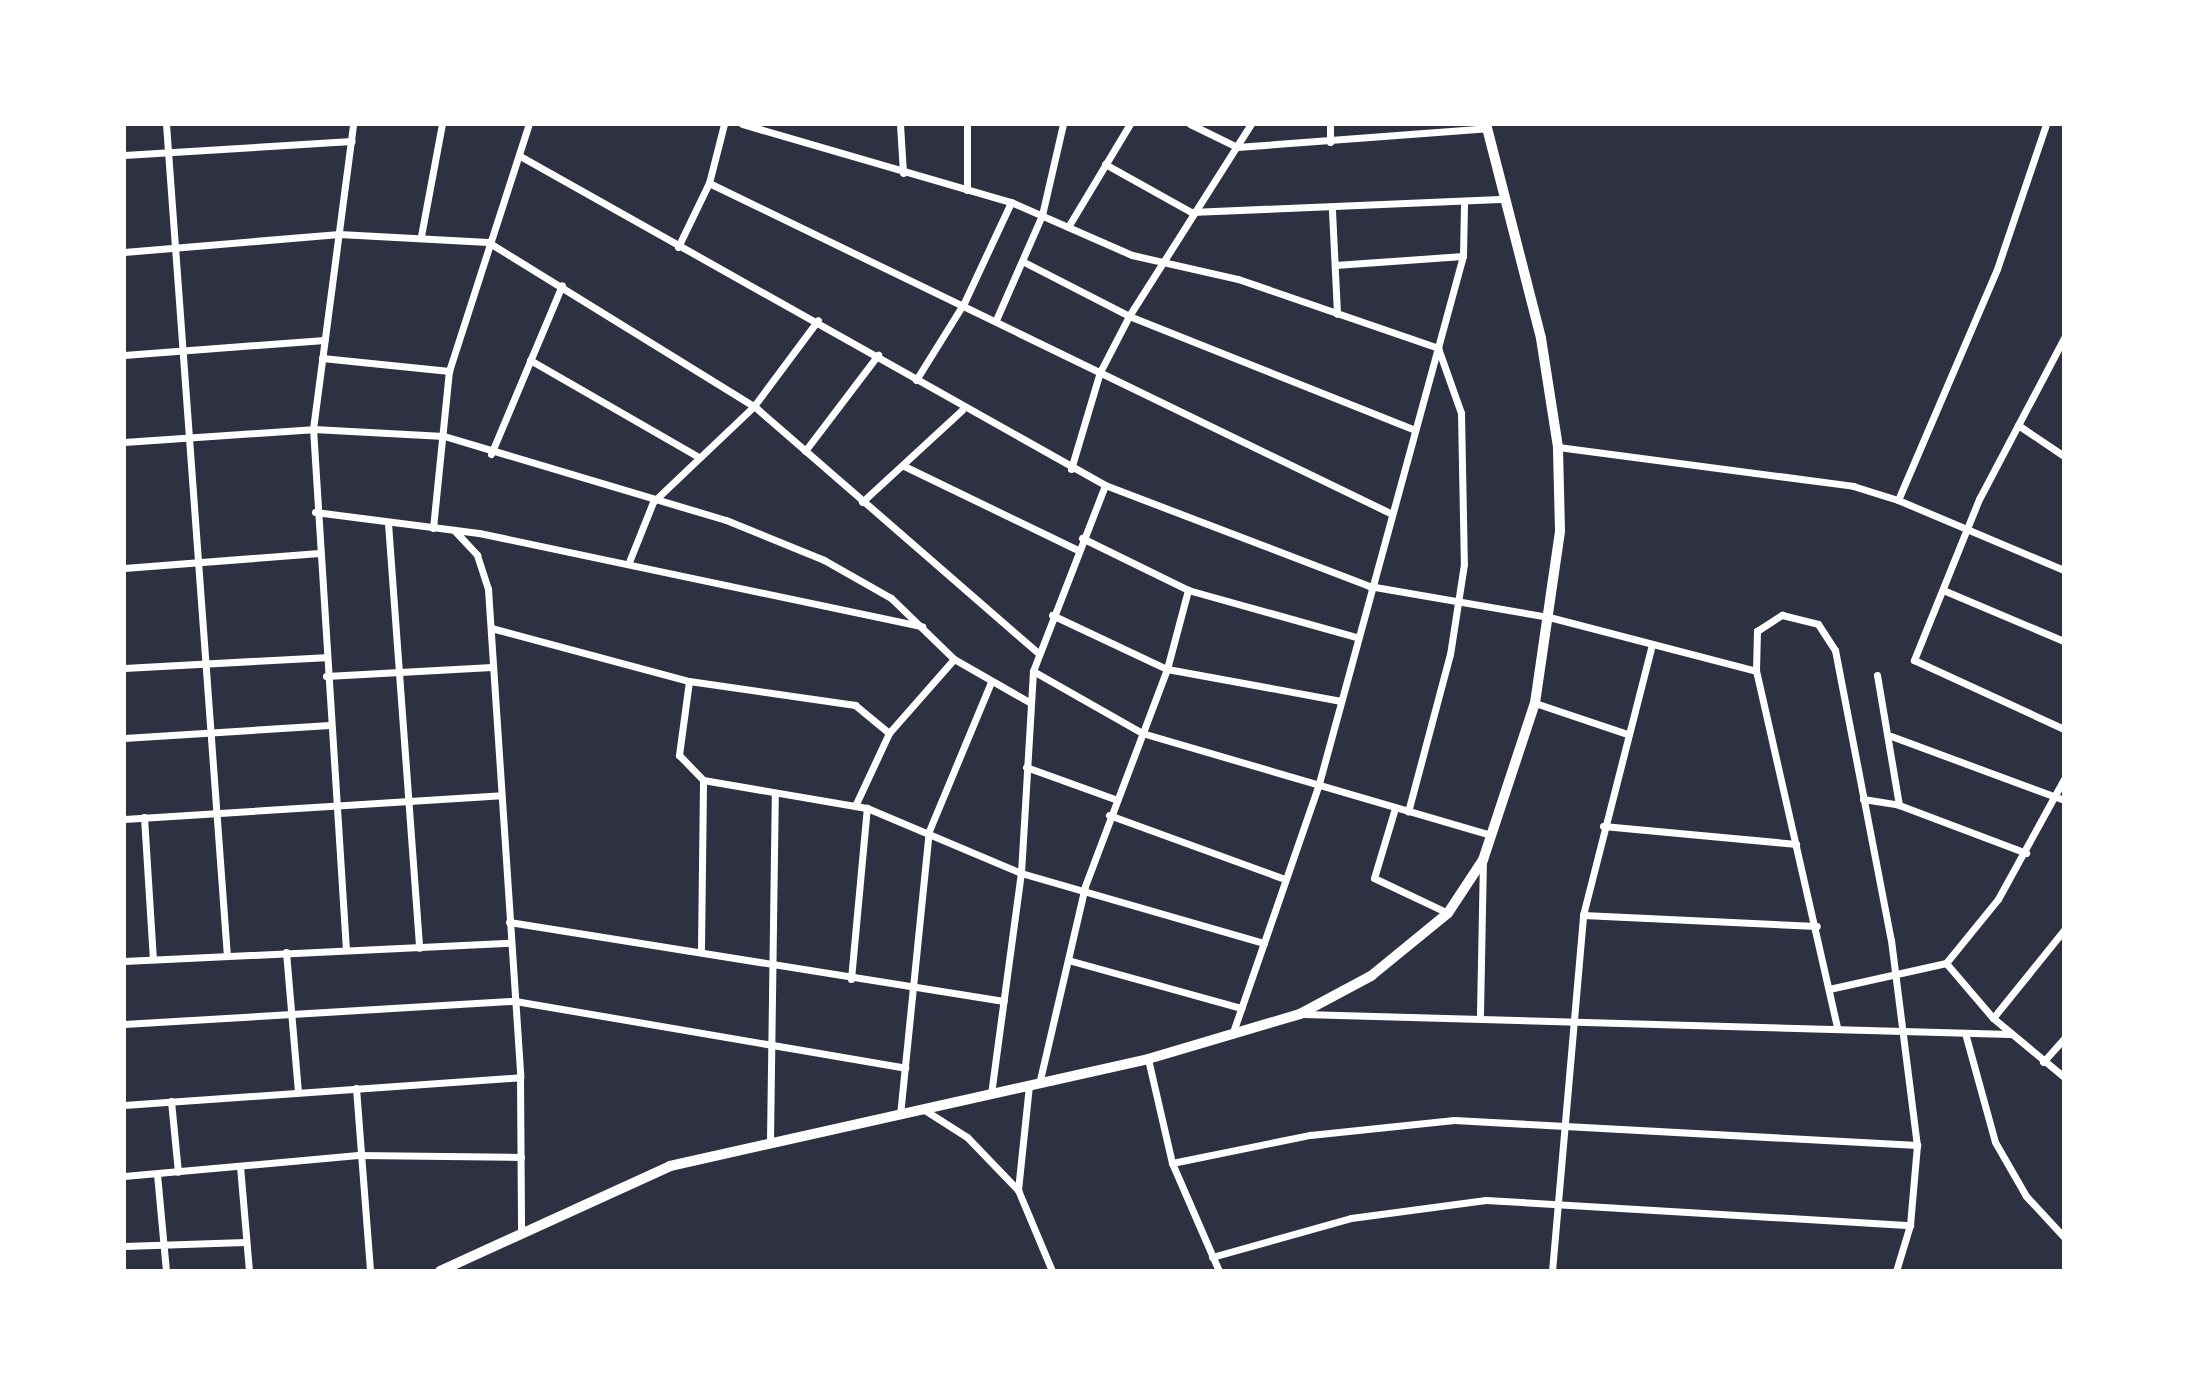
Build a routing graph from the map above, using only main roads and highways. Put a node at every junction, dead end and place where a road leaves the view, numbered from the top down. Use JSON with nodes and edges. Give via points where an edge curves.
{"nodes":[{"id":1,"x":1486,"y":126,"type":"edge"},
{"id":2,"x":440,"y":1271,"type":"edge"}],
"edges":[{"from":1,"to":2,"type":"main road","via":[[1558,447],[1560,531],[1535,703],[1483,860],[1448,913],[1371,976],[1300,1014],[1148,1059],[770,1140],[642,1175]]}]}
